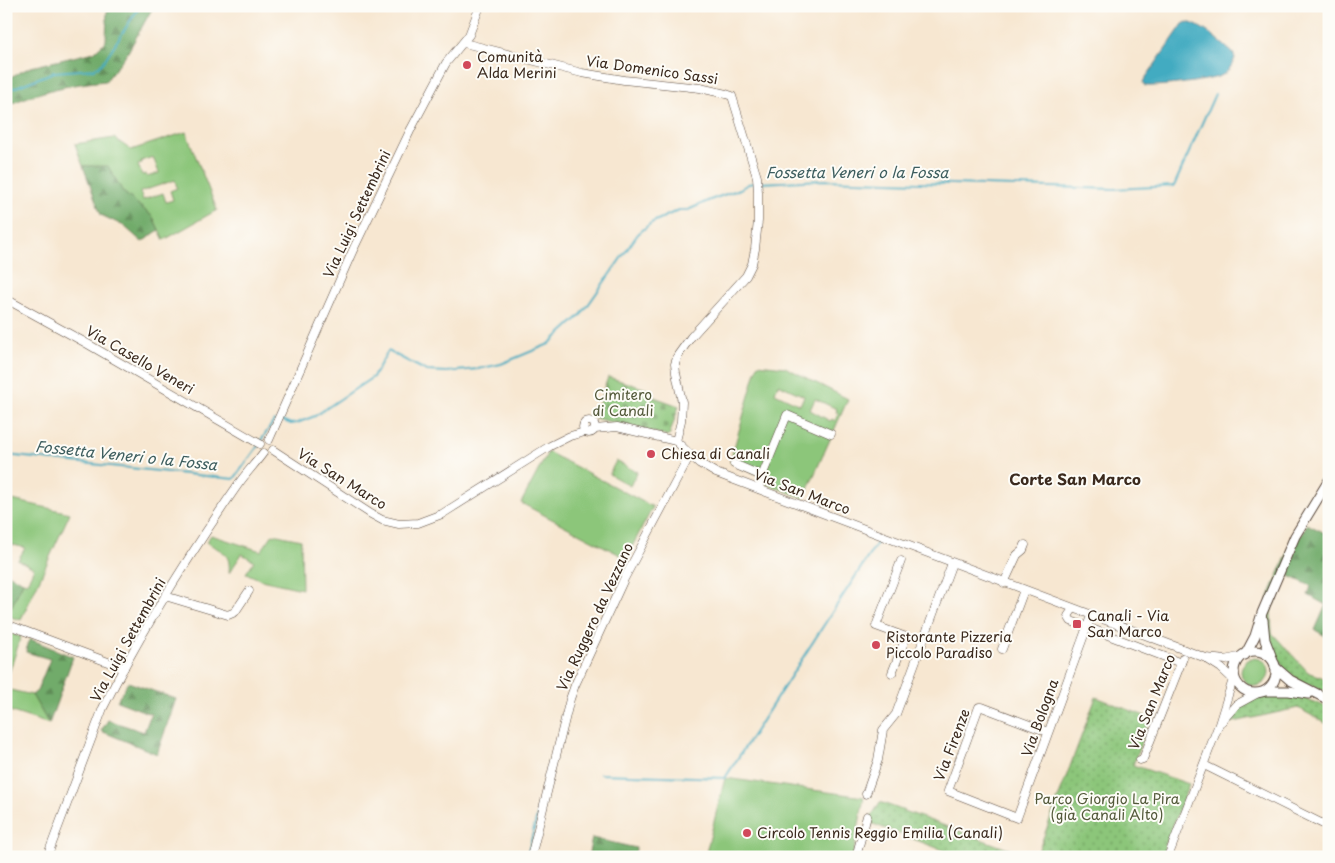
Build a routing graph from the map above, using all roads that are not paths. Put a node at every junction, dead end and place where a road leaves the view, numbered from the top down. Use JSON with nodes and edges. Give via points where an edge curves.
{"nodes":[{"id":1,"x":480,"y":6,"type":"edge"},
{"id":2,"x":464,"y":43,"type":"junction"},
{"id":3,"x":6,"y":299,"type":"edge"},
{"id":4,"x":831,"y":434,"type":"dead end"},
{"id":5,"x":269,"y":440,"type":"junction"},
{"id":6,"x":676,"y":442,"type":"junction"},
{"id":7,"x":259,"y":443,"type":"junction"},
{"id":8,"x":273,"y":450,"type":"junction"},
{"id":9,"x":263,"y":453,"type":"junction"},
{"id":10,"x":690,"y":455,"type":"junction"},
{"id":11,"x":734,"y":464,"type":"dead end"},
{"id":12,"x":762,"y":476,"type":"junction"},
{"id":13,"x":1329,"y":480,"type":"edge"},
{"id":14,"x":759,"y":489,"type":"junction"},
{"id":15,"x":907,"y":545,"type":"junction"},
{"id":16,"x":1025,"y":545,"type":"dead end"},
{"id":17,"x":952,"y":563,"type":"junction"},
{"id":18,"x":1004,"y":583,"type":"junction"},
{"id":19,"x":1024,"y":590,"type":"junction"},
{"id":20,"x":249,"y":591,"type":"dead end"},
{"id":21,"x":166,"y":596,"type":"junction"},
{"id":22,"x":1073,"y":609,"type":"junction"},
{"id":23,"x":1264,"y":609,"type":"junction"},
{"id":24,"x":1091,"y":616,"type":"junction"},
{"id":25,"x":6,"y":624,"type":"edge"},
{"id":26,"x":1087,"y":628,"type":"junction"},
{"id":27,"x":1002,"y":649,"type":"dead end"},
{"id":28,"x":1186,"y":652,"type":"junction"},
{"id":29,"x":1243,"y":655,"type":"junction"},
{"id":30,"x":1206,"y":658,"type":"junction"},
{"id":31,"x":1181,"y":663,"type":"junction"},
{"id":32,"x":1274,"y":664,"type":"junction"},
{"id":33,"x":124,"y":668,"type":"junction"},
{"id":34,"x":892,"y":673,"type":"dead end"},
{"id":35,"x":1235,"y":679,"type":"junction"},
{"id":36,"x":1261,"y":692,"type":"junction"},
{"id":37,"x":1318,"y":696,"type":"junction"},
{"id":38,"x":1329,"y":700,"type":"edge"},
{"id":39,"x":1219,"y":724,"type":"junction"},
{"id":40,"x":1048,"y":732,"type":"junction"},
{"id":41,"x":1140,"y":760,"type":"dead end"},
{"id":42,"x":1204,"y":764,"type":"junction"},
{"id":43,"x":866,"y":794,"type":"dead end"},
{"id":44,"x":867,"y":816,"type":"dead end"},
{"id":45,"x":1017,"y":818,"type":"joint"},
{"id":46,"x":1329,"y":827,"type":"edge"},
{"id":47,"x":47,"y":857,"type":"edge"},
{"id":48,"x":531,"y":857,"type":"edge"},
{"id":49,"x":856,"y":857,"type":"edge"},
{"id":50,"x":1168,"y":857,"type":"edge"}],
"edges":[{"from":1,"to":2,"type":"street","name":"Via Luigi Settembrini"},
{"from":2,"to":5,"type":"street","name":"Via Luigi Settembrini","via":[[446,63],[411,129],[353,250]]},
{"from":2,"to":6,"type":"street","name":"Via Domenico Sassi","via":[[610,79],[700,88],[732,96],[757,177],[755,250],[746,276],[678,355],[675,364],[682,402]]},
{"from":3,"to":7,"type":"street","name":"Via Casello Veneri"},
{"from":4,"to":12,"type":"street","via":[[787,414]]},
{"from":5,"to":7,"type":"street"},
{"from":5,"to":8,"type":"street","via":[[274,444]]},
{"from":6,"to":8,"type":"street","name":"Via San Marco","via":[[617,427],[594,426],[591,433],[584,429],[524,462],[442,514],[409,524],[391,522],[371,514]]},
{"from":6,"to":10,"type":"street","name":"Via San Marco"},
{"from":7,"to":9,"type":"street"},
{"from":8,"to":9,"type":"street"},
{"from":9,"to":21,"type":"street","name":"Via Luigi Settembrini","via":[[238,484]]},
{"from":10,"to":14,"type":"street","name":"Via San Marco","via":[[709,470]]},
{"from":10,"to":48,"type":"street","name":"Via Ruggero da Vezzano","via":[[624,579],[575,685]]},
{"from":11,"to":12,"type":"street"},
{"from":12,"to":14,"type":"street"},
{"from":13,"to":23,"type":"main road","via":[[1295,536]]},
{"from":14,"to":15,"type":"street","name":"Via San Marco"},
{"from":15,"to":17,"type":"street","name":"Via San Marco"},
{"from":15,"to":34,"type":"street","via":[[876,626],[906,637]]},
{"from":16,"to":18,"type":"street"},
{"from":17,"to":18,"type":"street","name":"Via San Marco"},
{"from":17,"to":43,"type":"street","via":[[896,714],[882,730],[878,760]]},
{"from":18,"to":19,"type":"street","name":"Via San Marco"},
{"from":19,"to":22,"type":"street","name":"Via San Marco"},
{"from":19,"to":27,"type":"street"},
{"from":20,"to":21,"type":"street","via":[[234,613],[228,615]]},
{"from":21,"to":33,"type":"street","name":"Via Luigi Settembrini"},
{"from":22,"to":24,"type":"street","name":"Via San Marco"},
{"from":22,"to":26,"type":"street","via":[[1069,620]]},
{"from":23,"to":29,"type":"main road","via":[[1255,636]]},
{"from":23,"to":32,"type":"main road","via":[[1264,634]]},
{"from":24,"to":26,"type":"street","name":"Via Bologna"},
{"from":24,"to":28,"type":"street","name":"Via San Marco"},
{"from":25,"to":33,"type":"street"},
{"from":26,"to":31,"type":"street"},
{"from":26,"to":40,"type":"street","name":"Via Bologna"},
{"from":28,"to":30,"type":"street","name":"Via San Marco"},
{"from":28,"to":31,"type":"street","name":"Via San Marco"},
{"from":29,"to":30,"type":"street","name":"Via San Marco","via":[[1226,660]]},
{"from":29,"to":32,"type":"main road","via":[[1260,652]]},
{"from":29,"to":35,"type":"main road","via":[[1236,664]]},
{"from":30,"to":35,"type":"street","name":"Via San Marco"},
{"from":31,"to":41,"type":"street","name":"Via San Marco"},
{"from":32,"to":36,"type":"main road","via":[[1273,683]]},
{"from":32,"to":37,"type":"main road","via":[[1290,680]]},
{"from":33,"to":47,"type":"street","name":"Via Luigi Settembrini","via":[[103,708]]},
{"from":35,"to":36,"type":"main road","via":[[1247,691]]},
{"from":35,"to":39,"type":"street"},
{"from":36,"to":37,"type":"main road","via":[[1298,692]]},
{"from":36,"to":39,"type":"street","via":[[1236,705]]},
{"from":37,"to":38,"type":"main road"},
{"from":39,"to":42,"type":"street"},
{"from":40,"to":45,"type":"street","name":"Via Bologna"},
{"from":40,"to":45,"type":"street","name":"Via Firenze","via":[[979,708],[948,791]]},
{"from":42,"to":46,"type":"street"},
{"from":42,"to":50,"type":"street"},
{"from":44,"to":49,"type":"street"}]}
